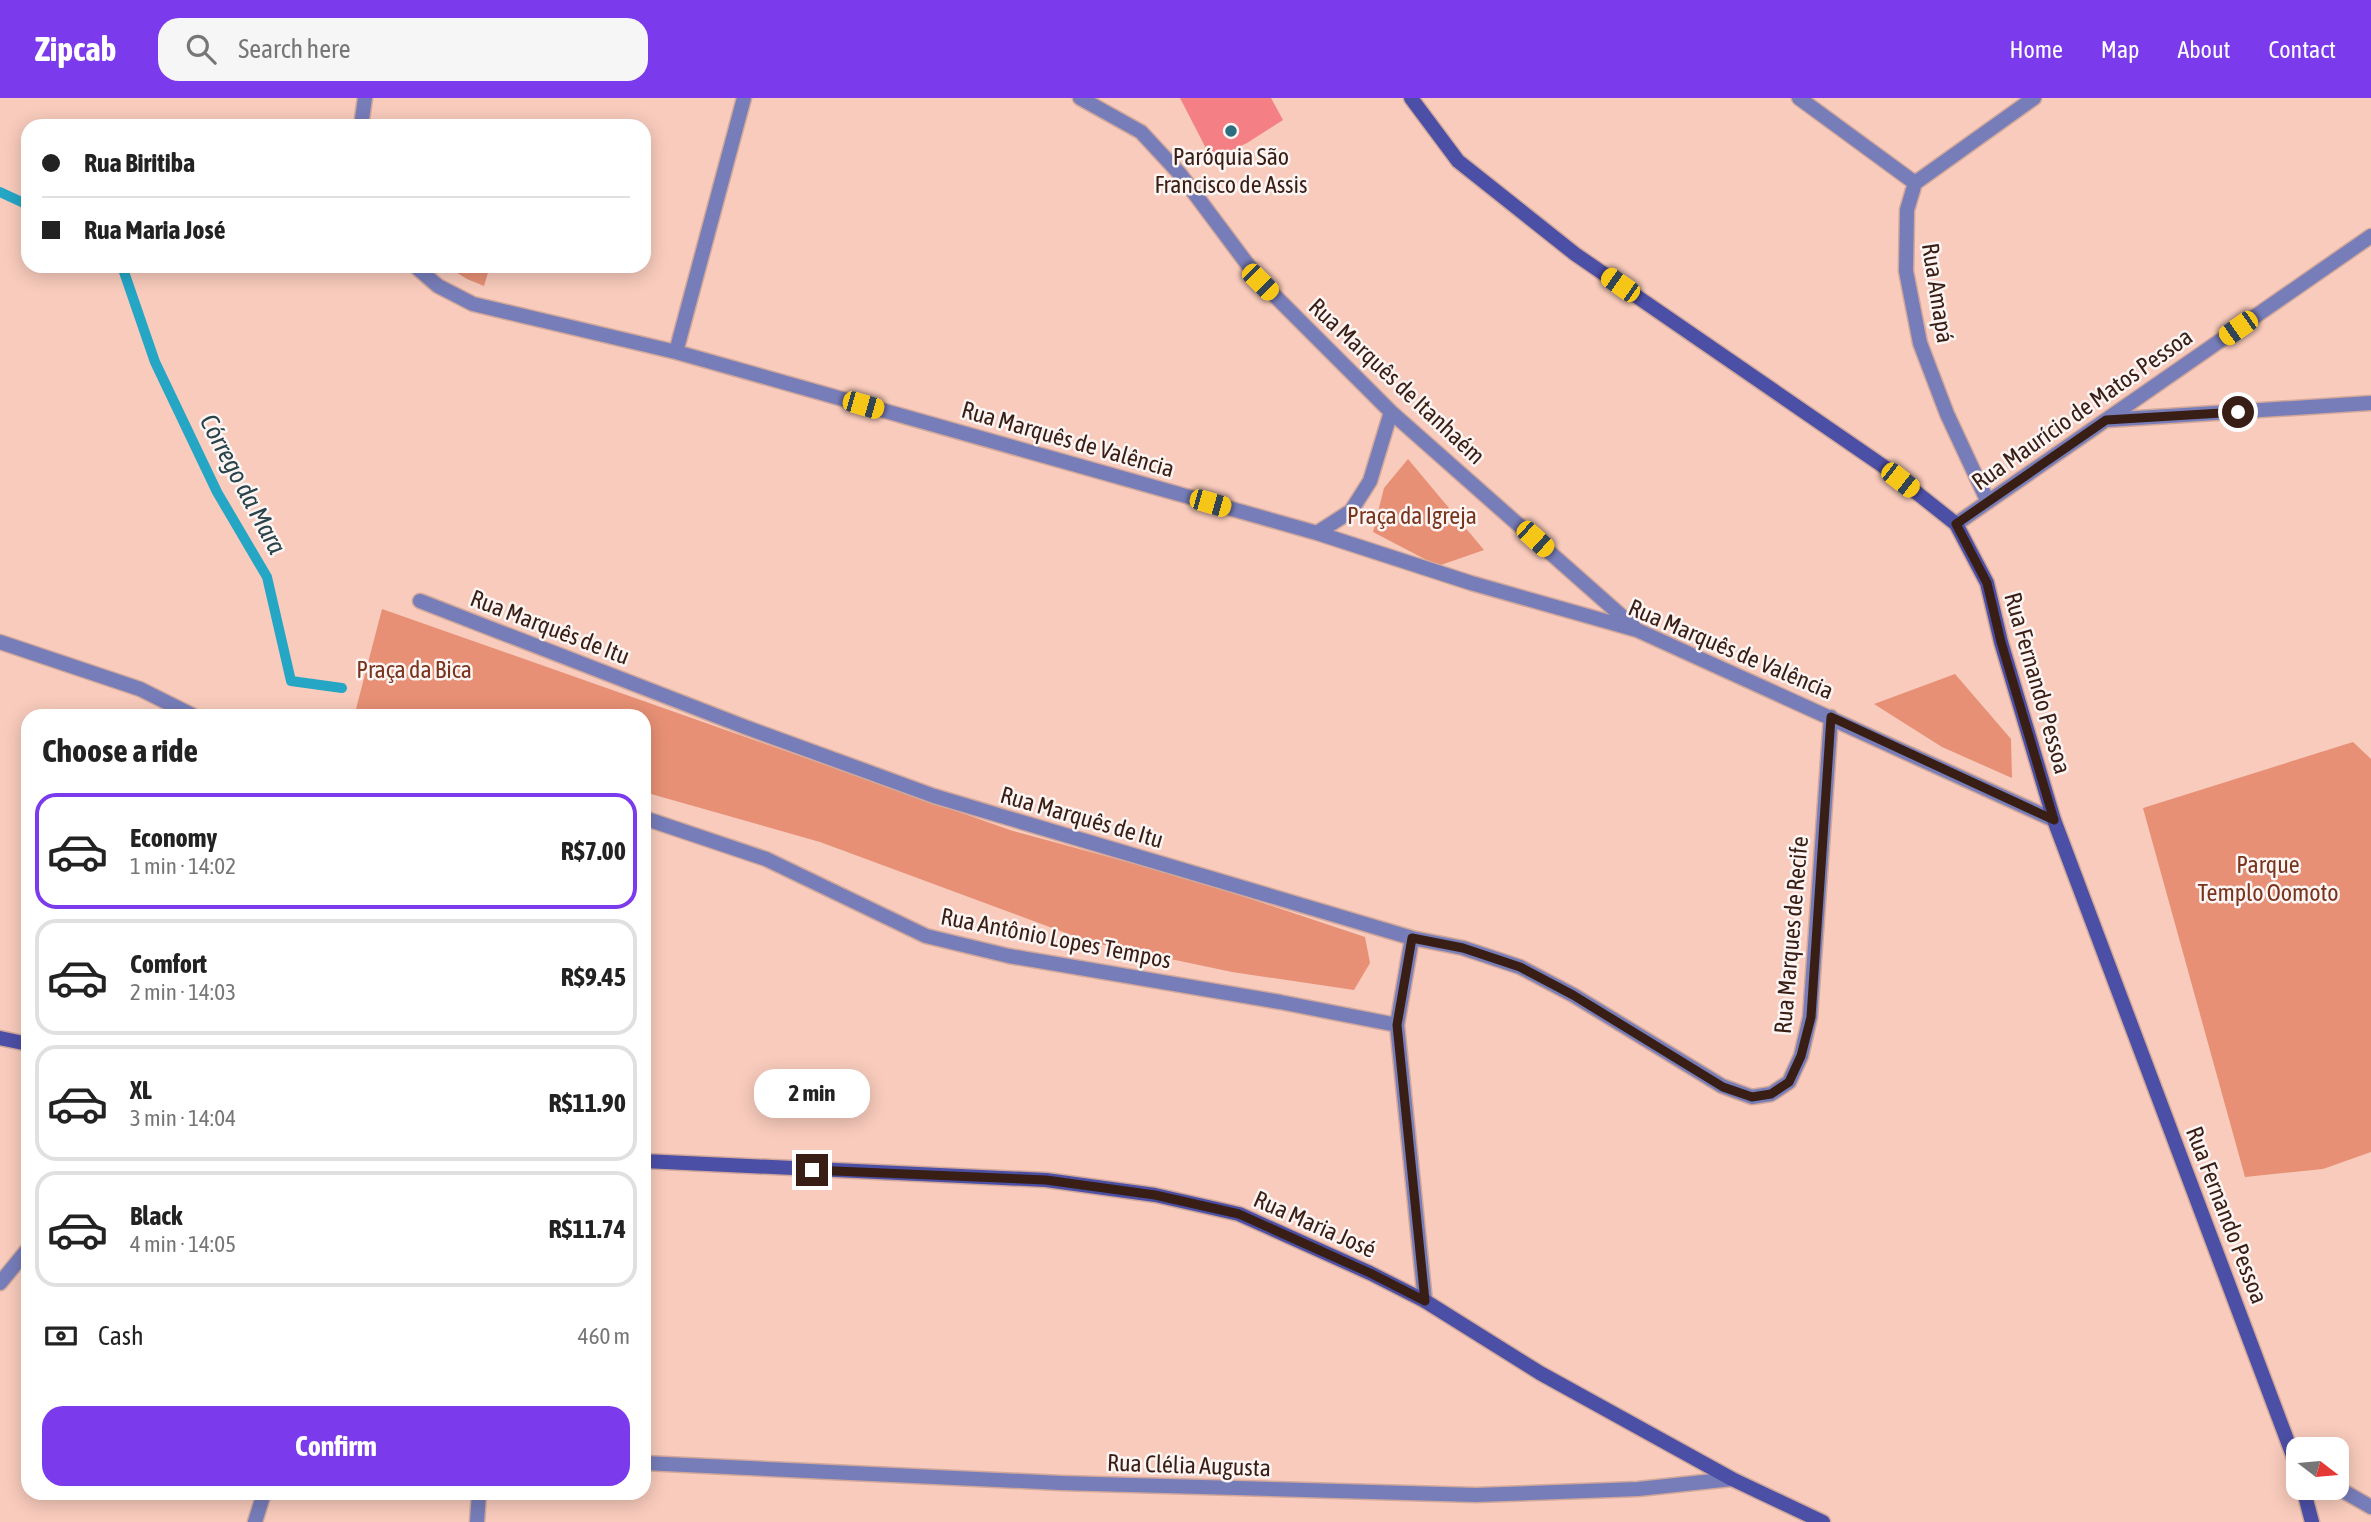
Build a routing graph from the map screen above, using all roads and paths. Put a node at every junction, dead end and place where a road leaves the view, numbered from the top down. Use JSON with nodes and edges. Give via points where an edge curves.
{"nodes":[{"id":1,"x":365,"y":98,"type":"edge"},
{"id":2,"x":744,"y":98,"type":"edge"},
{"id":3,"x":1080,"y":98,"type":"edge"},
{"id":4,"x":1411,"y":98,"type":"edge"},
{"id":5,"x":1800,"y":98,"type":"edge"},
{"id":6,"x":2034,"y":98,"type":"edge"},
{"id":7,"x":362,"y":119,"type":"edge"},
{"id":8,"x":1915,"y":183,"type":"junction"},
{"id":9,"x":2371,"y":236,"type":"edge"},
{"id":10,"x":423,"y":273,"type":"edge"},
{"id":11,"x":676,"y":352,"type":"junction"},
{"id":12,"x":2371,"y":403,"type":"edge"},
{"id":13,"x":1391,"y":412,"type":"junction"},
{"id":14,"x":2106,"y":420,"type":"junction"},
{"id":15,"x":1988,"y":502,"type":"junction"},
{"id":16,"x":1956,"y":524,"type":"junction"},
{"id":17,"x":1317,"y":533,"type":"junction"},
{"id":18,"x":420,"y":601,"type":"dead end"},
{"id":19,"x":1637,"y":630,"type":"junction"},
{"id":20,"x":0,"y":642,"type":"edge"},
{"id":21,"x":179,"y":709,"type":"edge"},
{"id":22,"x":1831,"y":717,"type":"junction"},
{"id":23,"x":651,"y":820,"type":"edge"},
{"id":24,"x":2054,"y":820,"type":"junction"},
{"id":25,"x":1412,"y":938,"type":"junction"},
{"id":26,"x":1397,"y":1025,"type":"junction"},
{"id":27,"x":0,"y":1038,"type":"edge"},
{"id":28,"x":21,"y":1042,"type":"edge"},
{"id":29,"x":1723,"y":1087,"type":"joint"},
{"id":30,"x":651,"y":1161,"type":"edge"},
{"id":31,"x":21,"y":1258,"type":"edge"},
{"id":32,"x":0,"y":1283,"type":"edge"},
{"id":33,"x":1425,"y":1301,"type":"junction"},
{"id":34,"x":2286,"y":1437,"type":"edge"},
{"id":35,"x":651,"y":1463,"type":"edge"},
{"id":36,"x":1732,"y":1479,"type":"junction"},
{"id":37,"x":2349,"y":1494,"type":"edge"},
{"id":38,"x":262,"y":1500,"type":"edge"},
{"id":39,"x":479,"y":1500,"type":"edge"},
{"id":40,"x":2306,"y":1500,"type":"edge"},
{"id":41,"x":2371,"y":1507,"type":"edge"},
{"id":42,"x":255,"y":1522,"type":"edge"},
{"id":43,"x":477,"y":1522,"type":"edge"},
{"id":44,"x":1823,"y":1522,"type":"edge"},
{"id":45,"x":2312,"y":1522,"type":"edge"}],
"edges":[{"from":1,"to":7,"type":"street"},
{"from":2,"to":11,"type":"street"},
{"from":3,"to":13,"type":"street","name":"Rua Marquês de Itanhaém","via":[[1141,132],[1180,174],[1260,282]]},
{"from":4,"to":16,"type":"main road","name":"Rua Fernando Pessoa","via":[[1458,161],[1576,254],[1883,466]]},
{"from":5,"to":8,"type":"street"},
{"from":6,"to":8,"type":"street"},
{"from":8,"to":15,"type":"street","name":"Rua Amapá","via":[[1907,211],[1906,271],[1920,343]]},
{"from":9,"to":14,"type":"street","name":"Rua Maurício de Matos Pessoa"},
{"from":10,"to":11,"type":"street","name":"Rua Marquês de Valência","via":[[472,304]]},
{"from":11,"to":17,"type":"street","name":"Rua Marquês de Valência"},
{"from":12,"to":14,"type":"street"},
{"from":13,"to":17,"type":"street","via":[[1370,481],[1351,511]]},
{"from":13,"to":19,"type":"street","name":"Rua Marquês de Itanhaém"},
{"from":14,"to":15,"type":"street","name":"Rua Maurício de Matos Pessoa"},
{"from":15,"to":16,"type":"street","name":"Rua Maurício de Matos Pessoa"},
{"from":16,"to":24,"type":"main road","name":"Rua Fernando Pessoa","via":[[1987,583]]},
{"from":17,"to":19,"type":"street","name":"Rua Marquês de Valência"},
{"from":18,"to":25,"type":"street","name":"Rua Marquês de Itu","via":[[934,796]]},
{"from":19,"to":22,"type":"street","name":"Rua Marquês de Valência"},
{"from":20,"to":21,"type":"street","via":[[140,690]]},
{"from":22,"to":24,"type":"street","name":"Rua Marquês de Valência"},
{"from":22,"to":29,"type":"street","name":"Rua Marques de Recife","via":[[1811,1017],[1801,1056],[1789,1082],[1771,1094],[1752,1097]]},
{"from":23,"to":26,"type":"street","name":"Rua Antônio Lopes Tempos","via":[[766,859],[926,936],[1009,956]]},
{"from":24,"to":34,"type":"main road","name":"Rua Fernando Pessoa"},
{"from":25,"to":26,"type":"street"},
{"from":25,"to":29,"type":"street","name":"Rua Marquês de Itu","via":[[1463,948],[1520,967]]},
{"from":26,"to":33,"type":"street"},
{"from":27,"to":28,"type":"main road"},
{"from":30,"to":33,"type":"main road","name":"Rua Maria José","via":[[1046,1180],[1155,1195],[1239,1214]]},
{"from":31,"to":32,"type":"street"},
{"from":33,"to":36,"type":"main road","name":"Rua Maria José","via":[[1540,1373]]},
{"from":35,"to":36,"type":"street","name":"Rua Clélia Augusta","via":[[1061,1483],[1476,1495],[1638,1489]]},
{"from":36,"to":44,"type":"main road","name":"Rua Maria José"},
{"from":37,"to":41,"type":"street"},
{"from":38,"to":42,"type":"street"},
{"from":39,"to":43,"type":"street"},
{"from":40,"to":45,"type":"main road"}]}
